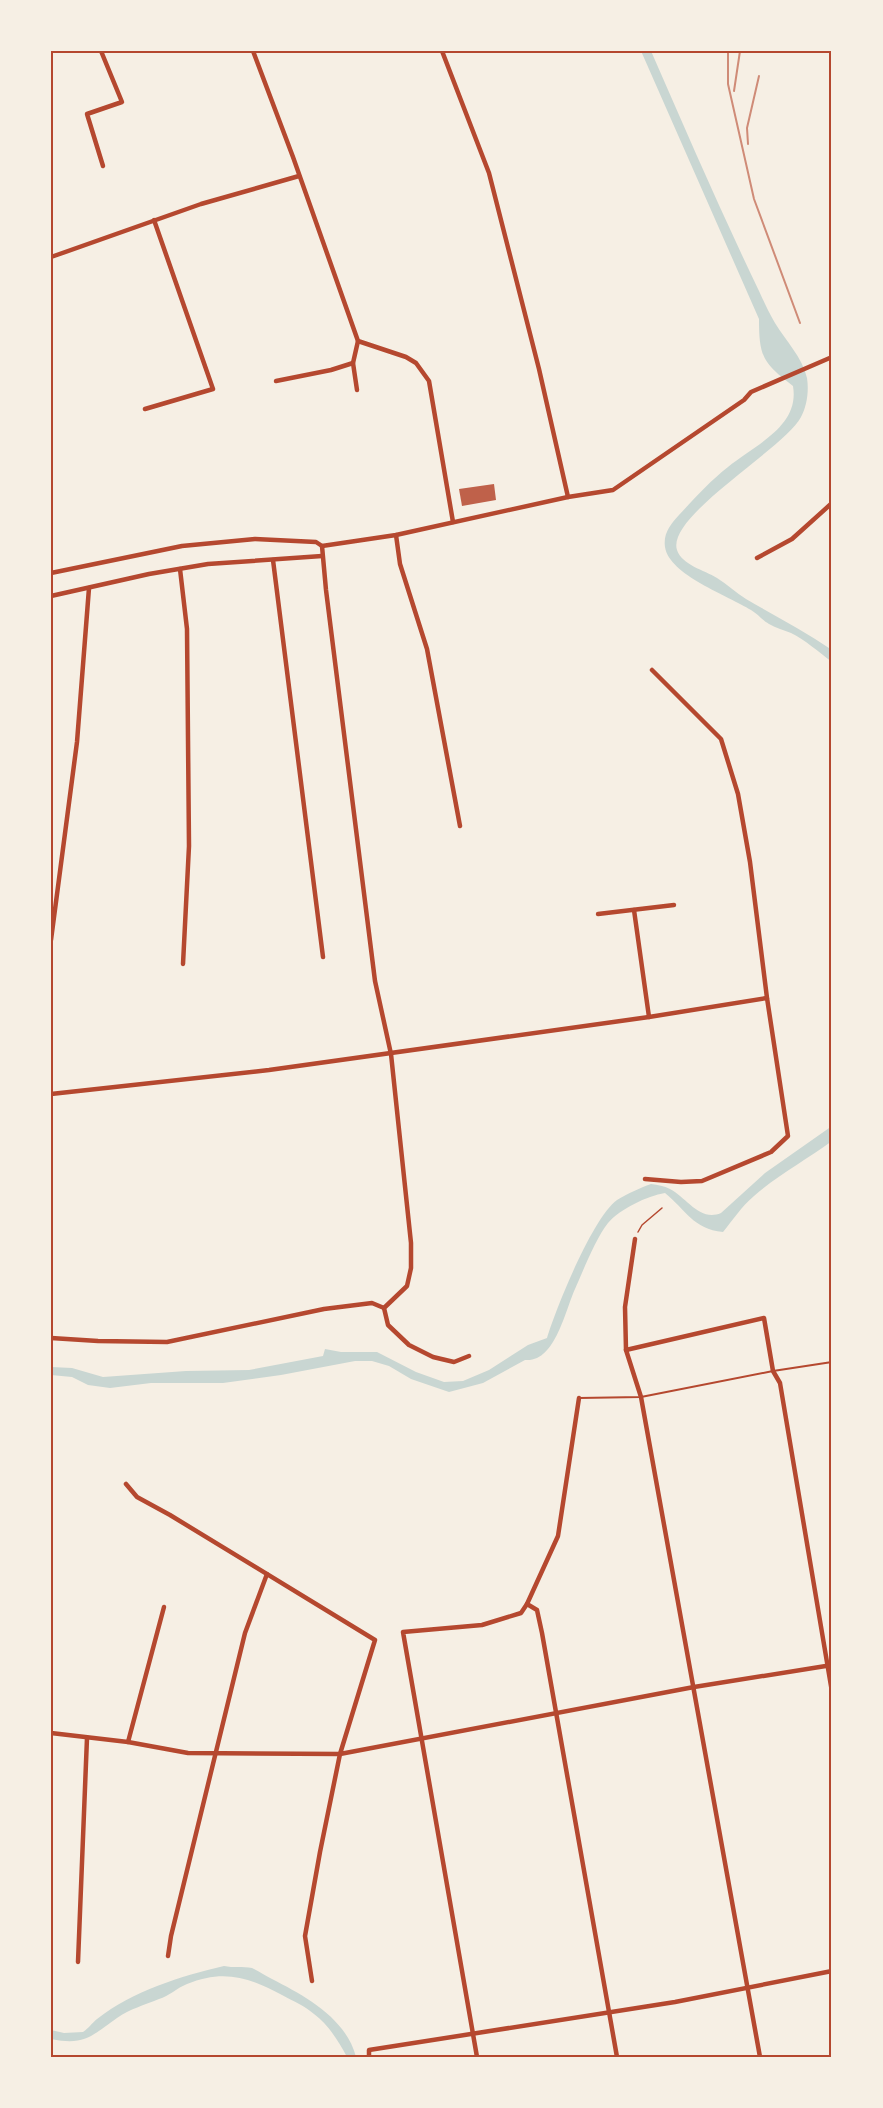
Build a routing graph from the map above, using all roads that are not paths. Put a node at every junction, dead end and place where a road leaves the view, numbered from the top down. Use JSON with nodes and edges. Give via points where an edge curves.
{"nodes":[{"id":1,"x":101,"y":51,"type":"edge"},
{"id":2,"x":253,"y":51,"type":"edge"},
{"id":3,"x":442,"y":51,"type":"edge"},
{"id":4,"x":103,"y":166,"type":"dead end"},
{"id":5,"x":299,"y":176,"type":"junction"},
{"id":6,"x":154,"y":220,"type":"junction"},
{"id":7,"x":51,"y":257,"type":"edge"},
{"id":8,"x":358,"y":341,"type":"junction"},
{"id":9,"x":832,"y":357,"type":"edge"},
{"id":10,"x":353,"y":363,"type":"junction"},
{"id":11,"x":276,"y":381,"type":"dead end"},
{"id":12,"x":357,"y":390,"type":"dead end"},
{"id":13,"x":145,"y":409,"type":"dead end"},
{"id":14,"x":568,"y":497,"type":"junction"},
{"id":15,"x":832,"y":503,"type":"edge"},
{"id":16,"x":453,"y":522,"type":"junction"},
{"id":17,"x":396,"y":535,"type":"junction"},
{"id":18,"x":322,"y":546,"type":"junction"},
{"id":19,"x":322,"y":556,"type":"junction"},
{"id":20,"x":757,"y":558,"type":"dead end"},
{"id":21,"x":273,"y":560,"type":"junction"},
{"id":22,"x":180,"y":569,"type":"junction"},
{"id":23,"x":51,"y":573,"type":"edge"},
{"id":24,"x":89,"y":588,"type":"junction"},
{"id":25,"x":51,"y":596,"type":"edge"},
{"id":26,"x":652,"y":670,"type":"dead end"},
{"id":27,"x":460,"y":826,"type":"dead end"},
{"id":28,"x":674,"y":905,"type":"dead end"},
{"id":29,"x":634,"y":910,"type":"junction"},
{"id":30,"x":598,"y":914,"type":"dead end"},
{"id":31,"x":51,"y":940,"type":"edge"},
{"id":32,"x":322,"y":957,"type":"dead end"},
{"id":33,"x":183,"y":964,"type":"dead end"},
{"id":34,"x":767,"y":998,"type":"junction"},
{"id":35,"x":649,"y":1017,"type":"junction"},
{"id":36,"x":391,"y":1054,"type":"junction"},
{"id":37,"x":51,"y":1094,"type":"edge"},
{"id":38,"x":645,"y":1179,"type":"dead end"},
{"id":39,"x":635,"y":1239,"type":"road end"},
{"id":40,"x":384,"y":1308,"type":"junction"},
{"id":41,"x":51,"y":1338,"type":"edge"},
{"id":42,"x":626,"y":1350,"type":"junction"},
{"id":43,"x":469,"y":1356,"type":"dead end"},
{"id":44,"x":832,"y":1362,"type":"edge"},
{"id":45,"x":773,"y":1371,"type":"junction"},
{"id":46,"x":641,"y":1397,"type":"junction"},
{"id":47,"x":579,"y":1398,"type":"joint"},
{"id":48,"x":126,"y":1484,"type":"dead end"},
{"id":49,"x":267,"y":1574,"type":"junction"},
{"id":50,"x":527,"y":1604,"type":"junction"},
{"id":51,"x":164,"y":1606,"type":"dead end"},
{"id":52,"x":830,"y":1665,"type":"edge"},
{"id":53,"x":694,"y":1687,"type":"junction"},
{"id":54,"x":832,"y":1692,"type":"edge"},
{"id":55,"x":557,"y":1714,"type":"junction"},
{"id":56,"x":51,"y":1733,"type":"edge"},
{"id":57,"x":87,"y":1738,"type":"junction"},
{"id":58,"x":422,"y":1739,"type":"junction"},
{"id":59,"x":128,"y":1742,"type":"junction"},
{"id":60,"x":216,"y":1752,"type":"junction"},
{"id":61,"x":340,"y":1754,"type":"junction"},
{"id":62,"x":168,"y":1956,"type":"dead end"},
{"id":63,"x":78,"y":1962,"type":"dead end"},
{"id":64,"x":832,"y":1971,"type":"edge"},
{"id":65,"x":312,"y":1981,"type":"dead end"},
{"id":66,"x":749,"y":1988,"type":"junction"},
{"id":67,"x":609,"y":2013,"type":"junction"},
{"id":68,"x":473,"y":2035,"type":"junction"},
{"id":69,"x":369,"y":2057,"type":"edge"},
{"id":70,"x":477,"y":2057,"type":"edge"},
{"id":71,"x":617,"y":2057,"type":"edge"},
{"id":72,"x":760,"y":2057,"type":"edge"}],
"edges":[{"from":1,"to":4,"type":"street","via":[[122,102],[87,114]]},
{"from":2,"to":5,"type":"street"},
{"from":3,"to":14,"type":"street","via":[[489,173]]},
{"from":5,"to":6,"type":"street"},
{"from":5,"to":8,"type":"street"},
{"from":6,"to":7,"type":"street"},
{"from":6,"to":13,"type":"street","via":[[213,389]]},
{"from":8,"to":10,"type":"street"},
{"from":8,"to":16,"type":"street","via":[[406,357],[416,363],[429,381]]},
{"from":9,"to":14,"type":"street","via":[[751,392],[613,490]]},
{"from":10,"to":11,"type":"street"},
{"from":10,"to":12,"type":"street"},
{"from":14,"to":16,"type":"street"},
{"from":15,"to":20,"type":"street","via":[[792,539]]},
{"from":16,"to":17,"type":"street"},
{"from":17,"to":18,"type":"street"},
{"from":17,"to":27,"type":"street","via":[[400,564],[427,649]]},
{"from":18,"to":19,"type":"street"},
{"from":18,"to":23,"type":"street","via":[[316,542],[255,539],[183,546]]},
{"from":19,"to":21,"type":"street"},
{"from":19,"to":36,"type":"street","via":[[375,981]]},
{"from":21,"to":22,"type":"street"},
{"from":21,"to":32,"type":"street"},
{"from":22,"to":24,"type":"street"},
{"from":22,"to":33,"type":"street","via":[[187,629],[189,846]]},
{"from":24,"to":25,"type":"street"},
{"from":24,"to":31,"type":"street","via":[[77,742]]},
{"from":26,"to":34,"type":"street","via":[[721,739],[738,794]]},
{"from":28,"to":29,"type":"street"},
{"from":29,"to":30,"type":"street"},
{"from":29,"to":35,"type":"street"},
{"from":34,"to":35,"type":"street"},
{"from":34,"to":38,"type":"street","via":[[788,1136],[771,1152],[702,1181]]},
{"from":35,"to":36,"type":"street"},
{"from":36,"to":37,"type":"street"},
{"from":36,"to":40,"type":"street","via":[[411,1268],[407,1286]]},
{"from":39,"to":42,"type":"street","via":[[625,1307]]},
{"from":40,"to":41,"type":"street","via":[[372,1303],[324,1309],[167,1342]]},
{"from":40,"to":43,"type":"street","via":[[388,1325],[409,1345],[454,1362]]},
{"from":42,"to":45,"type":"street","via":[[764,1318]]},
{"from":42,"to":46,"type":"street"},
{"from":44,"to":45,"type":"lane"},
{"from":45,"to":46,"type":"lane"},
{"from":45,"to":52,"type":"street","via":[[780,1383]]},
{"from":46,"to":47,"type":"lane"},
{"from":46,"to":53,"type":"street"},
{"from":47,"to":50,"type":"street","via":[[558,1536]]},
{"from":48,"to":49,"type":"street","via":[[137,1497]]},
{"from":49,"to":60,"type":"street","via":[[245,1633]]},
{"from":49,"to":61,"type":"street","via":[[375,1640]]},
{"from":50,"to":55,"type":"street","via":[[537,1610]]},
{"from":50,"to":58,"type":"street","via":[[521,1613],[482,1625],[403,1632]]},
{"from":51,"to":59,"type":"street"},
{"from":52,"to":53,"type":"street"},
{"from":52,"to":54,"type":"street"},
{"from":53,"to":55,"type":"street"},
{"from":53,"to":66,"type":"street"},
{"from":55,"to":58,"type":"street"},
{"from":55,"to":67,"type":"street"},
{"from":56,"to":57,"type":"street"},
{"from":57,"to":59,"type":"street"},
{"from":57,"to":63,"type":"street"},
{"from":58,"to":61,"type":"street"},
{"from":58,"to":68,"type":"street"},
{"from":59,"to":60,"type":"street","via":[[188,1753]]},
{"from":60,"to":61,"type":"street"},
{"from":60,"to":62,"type":"street"},
{"from":61,"to":65,"type":"street","via":[[305,1936]]},
{"from":64,"to":66,"type":"street"},
{"from":66,"to":67,"type":"street"},
{"from":66,"to":72,"type":"street"},
{"from":67,"to":68,"type":"street"},
{"from":67,"to":71,"type":"street"},
{"from":68,"to":69,"type":"street","via":[[369,2050]]},
{"from":68,"to":70,"type":"street"}]}
